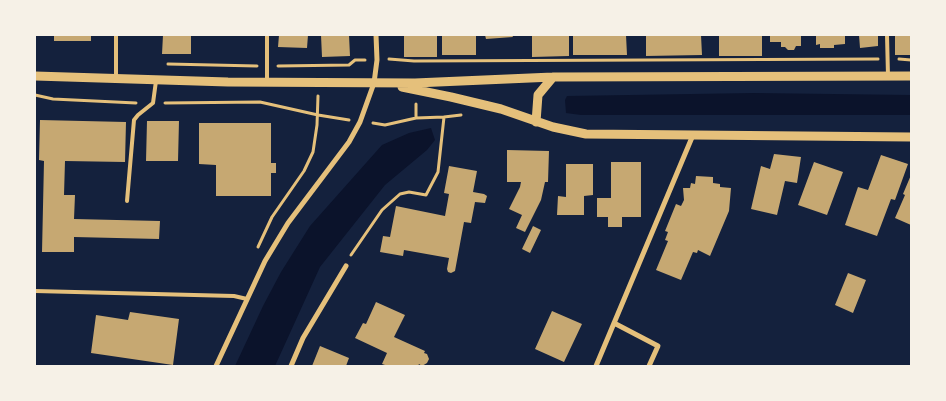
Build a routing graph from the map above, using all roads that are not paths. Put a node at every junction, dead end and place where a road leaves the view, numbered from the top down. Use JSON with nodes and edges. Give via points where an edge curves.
{"nodes":[{"id":1,"x":116,"y":35,"type":"edge"},
{"id":2,"x":266,"y":35,"type":"edge"},
{"id":3,"x":376,"y":35,"type":"edge"},
{"id":4,"x":887,"y":35,"type":"edge"},
{"id":5,"x":35,"y":76,"type":"edge"},
{"id":6,"x":888,"y":76,"type":"junction"},
{"id":7,"x":911,"y":76,"type":"edge"},
{"id":8,"x":553,"y":77,"type":"junction"},
{"id":9,"x":116,"y":78,"type":"junction"},
{"id":10,"x":156,"y":79,"type":"junction"},
{"id":11,"x":267,"y":82,"type":"junction"},
{"id":12,"x":374,"y":83,"type":"junction"},
{"id":13,"x":536,"y":122,"type":"junction"},
{"id":14,"x":693,"y":135,"type":"junction"},
{"id":15,"x":911,"y":137,"type":"edge"},
{"id":16,"x":127,"y":201,"type":"dead end"},
{"id":17,"x":346,"y":266,"type":"road end"},
{"id":18,"x":35,"y":291,"type":"edge"},
{"id":19,"x":247,"y":299,"type":"junction"},
{"id":20,"x":614,"y":323,"type":"junction"},
{"id":21,"x":216,"y":366,"type":"edge"},
{"id":22,"x":291,"y":366,"type":"edge"},
{"id":23,"x":596,"y":366,"type":"edge"},
{"id":24,"x":649,"y":366,"type":"edge"}],
"edges":[{"from":1,"to":9,"type":"lane"},
{"from":2,"to":11,"type":"lane"},
{"from":3,"to":12,"type":"street"},
{"from":4,"to":6,"type":"lane"},
{"from":5,"to":9,"type":"street"},
{"from":6,"to":7,"type":"street"},
{"from":6,"to":8,"type":"street"},
{"from":8,"to":12,"type":"street"},
{"from":8,"to":13,"type":"street","via":[[538,95]]},
{"from":9,"to":10,"type":"street"},
{"from":10,"to":11,"type":"street"},
{"from":10,"to":16,"type":"lane","via":[[153,104],[134,120]]},
{"from":11,"to":12,"type":"street"},
{"from":12,"to":13,"type":"street","via":[[451,96]]},
{"from":12,"to":19,"type":"street","via":[[349,142],[288,223]]},
{"from":13,"to":14,"type":"street","via":[[586,134]]},
{"from":14,"to":15,"type":"street"},
{"from":14,"to":20,"type":"street"},
{"from":17,"to":22,"type":"street","via":[[303,338]]},
{"from":18,"to":19,"type":"lane","via":[[234,296]]},
{"from":19,"to":21,"type":"street"},
{"from":20,"to":23,"type":"street"},
{"from":20,"to":24,"type":"street","via":[[658,346]]}]}
